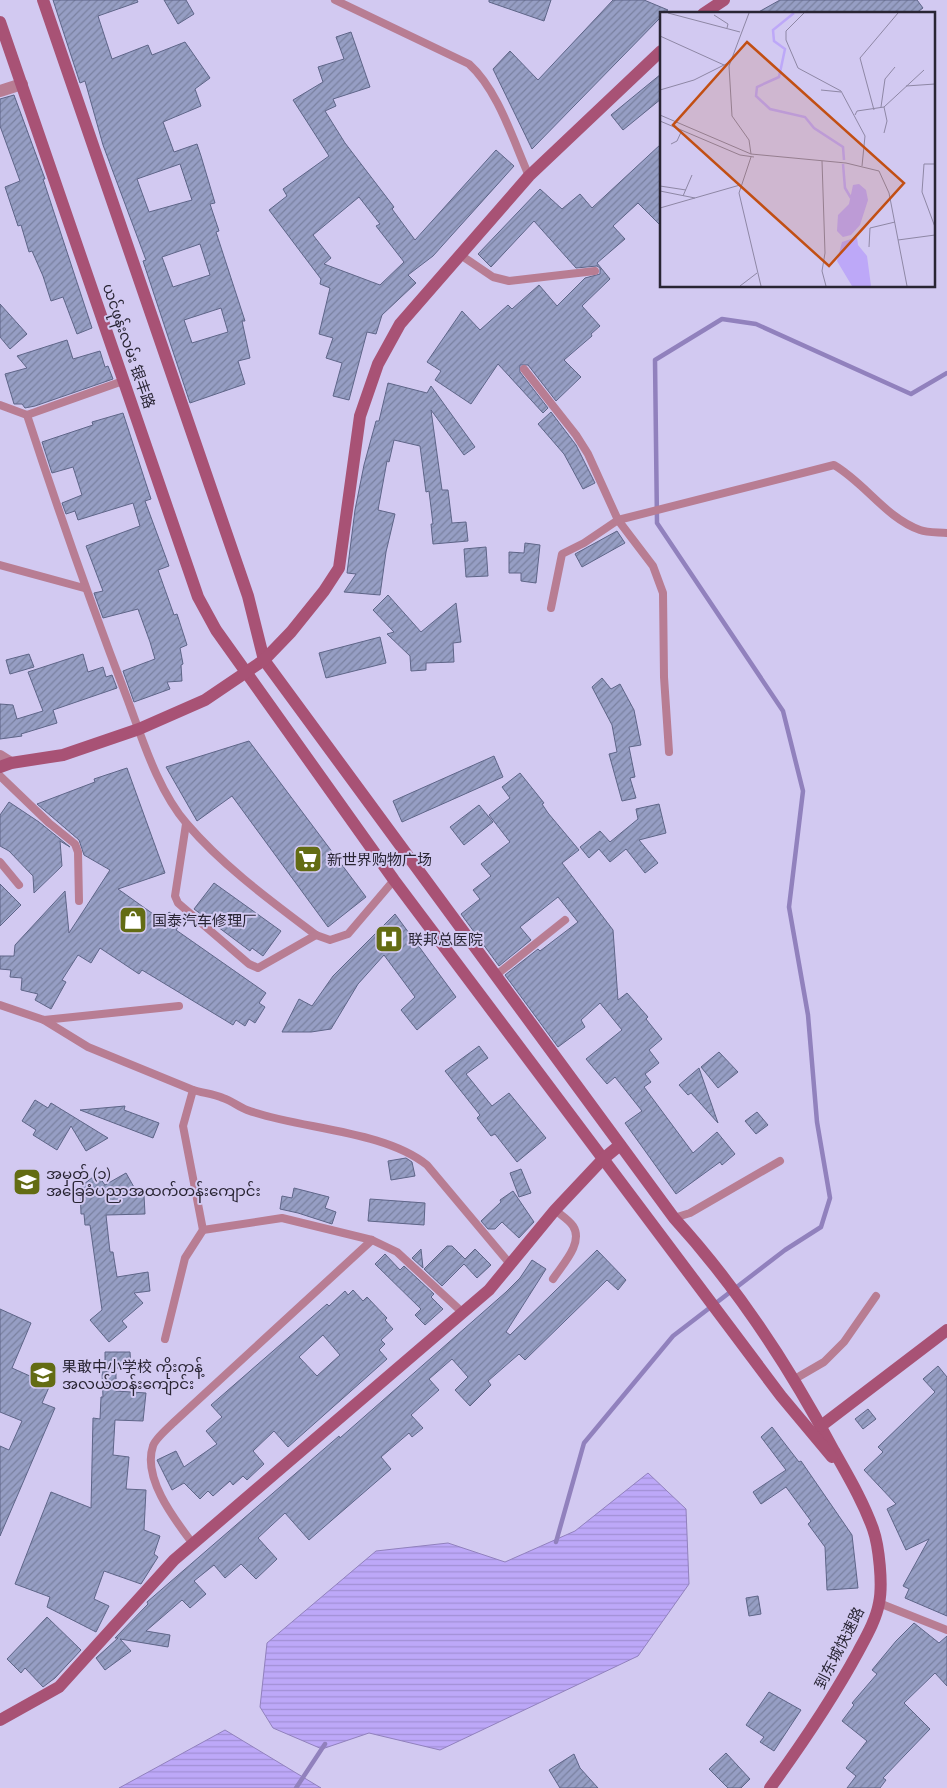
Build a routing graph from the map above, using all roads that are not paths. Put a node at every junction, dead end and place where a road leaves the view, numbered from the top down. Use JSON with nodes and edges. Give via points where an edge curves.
{"nodes":[{"id":1,"x":43,"y":0,"type":"edge"},
{"id":2,"x":337,"y":0,"type":"edge"},
{"id":3,"x":722,"y":0,"type":"edge"},
{"id":4,"x":706,"y":12,"type":"edge"},
{"id":5,"x":0,"y":22,"type":"edge"},
{"id":6,"x":660,"y":52,"type":"edge"},
{"id":7,"x":22,"y":84,"type":"junction"},
{"id":8,"x":0,"y":92,"type":"edge"},
{"id":9,"x":529,"y":176,"type":"junction"},
{"id":10,"x":459,"y":254,"type":"junction"},
{"id":11,"x":595,"y":270,"type":"dead end"},
{"id":12,"x":524,"y":369,"type":"dead end"},
{"id":13,"x":123,"y":381,"type":"junction"},
{"id":14,"x":0,"y":405,"type":"edge"},
{"id":15,"x":27,"y":415,"type":"junction"},
{"id":16,"x":618,"y":520,"type":"junction"},
{"id":17,"x":947,"y":533,"type":"edge"},
{"id":18,"x":0,"y":565,"type":"edge"},
{"id":19,"x":84,"y":588,"type":"junction"},
{"id":20,"x":551,"y":608,"type":"dead end"},
{"id":21,"x":264,"y":660,"type":"junction"},
{"id":22,"x":244,"y":673,"type":"junction"},
{"id":23,"x":139,"y":729,"type":"junction"},
{"id":24,"x":669,"y":752,"type":"dead end"},
{"id":25,"x":4,"y":762,"type":"edge"},
{"id":26,"x":0,"y":776,"type":"edge"},
{"id":27,"x":186,"y":824,"type":"junction"},
{"id":28,"x":0,"y":862,"type":"edge"},
{"id":29,"x":394,"y":880,"type":"junction"},
{"id":30,"x":19,"y":885,"type":"dead end"},
{"id":31,"x":79,"y":901,"type":"dead end"},
{"id":32,"x":565,"y":920,"type":"dead end"},
{"id":33,"x":316,"y":936,"type":"junction"},
{"id":34,"x":495,"y":976,"type":"junction"},
{"id":35,"x":0,"y":1005,"type":"edge"},
{"id":36,"x":179,"y":1006,"type":"dead end"},
{"id":37,"x":44,"y":1020,"type":"junction"},
{"id":38,"x":193,"y":1090,"type":"junction"},
{"id":39,"x":620,"y":1145,"type":"junction"},
{"id":40,"x":603,"y":1159,"type":"junction"},
{"id":41,"x":780,"y":1161,"type":"dead end"},
{"id":42,"x":555,"y":1210,"type":"junction"},
{"id":43,"x":674,"y":1218,"type":"junction"},
{"id":44,"x":203,"y":1230,"type":"junction"},
{"id":45,"x":372,"y":1240,"type":"junction"},
{"id":46,"x":510,"y":1264,"type":"junction"},
{"id":47,"x":553,"y":1279,"type":"dead end"},
{"id":48,"x":876,"y":1296,"type":"dead end"},
{"id":49,"x":462,"y":1312,"type":"junction"},
{"id":50,"x":947,"y":1330,"type":"edge"},
{"id":51,"x":165,"y":1340,"type":"dead end"},
{"id":52,"x":793,"y":1380,"type":"junction"},
{"id":53,"x":821,"y":1426,"type":"junction"},
{"id":54,"x":850,"y":1479,"type":"junction"},
{"id":55,"x":193,"y":1544,"type":"junction"},
{"id":56,"x":880,"y":1603,"type":"junction"},
{"id":57,"x":947,"y":1630,"type":"edge"},
{"id":58,"x":0,"y":1720,"type":"edge"},
{"id":59,"x":770,"y":1788,"type":"edge"}],
"edges":[{"from":1,"to":21,"type":"main road","name":"ယင်ဖုန်းလမ်း 银丰路","via":[[248,596]]},
{"from":2,"to":9,"type":"lane","via":[[468,64],[481,75]]},
{"from":3,"to":4,"type":"main road"},
{"from":5,"to":7,"type":"main road","name":"ယင်ဖုန်းလမ်း 银丰路"},
{"from":6,"to":9,"type":"main road"},
{"from":7,"to":8,"type":"street"},
{"from":7,"to":13,"type":"main road","name":"ယင်ဖုန်းလမ်း 银丰路"},
{"from":9,"to":10,"type":"main road"},
{"from":10,"to":11,"type":"lane","via":[[493,277],[509,282]]},
{"from":10,"to":21,"type":"main road","via":[[400,324],[378,364],[360,416],[339,568],[291,632]]},
{"from":12,"to":16,"type":"lane","via":[[588,454]]},
{"from":13,"to":15,"type":"lane"},
{"from":13,"to":22,"type":"main road","name":"ယင်ဖုန်းလမ်း 银丰路","via":[[198,598]]},
{"from":14,"to":15,"type":"lane"},
{"from":15,"to":19,"type":"lane"},
{"from":16,"to":17,"type":"lane","via":[[834,465],[895,516],[921,531]]},
{"from":16,"to":20,"type":"lane","via":[[562,554]]},
{"from":16,"to":24,"type":"lane","via":[[653,566],[663,593]]},
{"from":18,"to":19,"type":"lane"},
{"from":19,"to":23,"type":"lane"},
{"from":21,"to":22,"type":"main road"},
{"from":21,"to":34,"type":"main road","name":"到东城快速路"},
{"from":22,"to":23,"type":"main road","via":[[205,700]]},
{"from":22,"to":29,"type":"main road","name":"ယင်ဖုန်းလမ်း 银丰路"},
{"from":23,"to":25,"type":"main road","via":[[63,755]]},
{"from":23,"to":27,"type":"lane","via":[[167,796]]},
{"from":26,"to":31,"type":"lane","via":[[75,844]]},
{"from":27,"to":33,"type":"lane","via":[[238,875]]},
{"from":27,"to":33,"type":"lane","via":[[175,896],[178,904],[258,968]]},
{"from":28,"to":30,"type":"lane"},
{"from":29,"to":33,"type":"lane","via":[[348,934],[330,940]]},
{"from":29,"to":40,"type":"main road","name":"到东城快速路"},
{"from":32,"to":34,"type":"lane"},
{"from":34,"to":39,"type":"main road","name":"到东城快速路"},
{"from":35,"to":37,"type":"lane"},
{"from":36,"to":37,"type":"lane"},
{"from":37,"to":38,"type":"lane","via":[[88,1047]]},
{"from":38,"to":44,"type":"lane","via":[[182,1126]]},
{"from":38,"to":46,"type":"lane","via":[[222,1097],[247,1110],[360,1137],[416,1156]]},
{"from":39,"to":40,"type":"main road"},
{"from":39,"to":43,"type":"main road","name":"到东城快速路"},
{"from":40,"to":42,"type":"main road"},
{"from":40,"to":54,"type":"main road","name":"到东城快速路","via":[[782,1396]]},
{"from":41,"to":43,"type":"lane","via":[[690,1213]]},
{"from":42,"to":46,"type":"main road"},
{"from":42,"to":47,"type":"lane","via":[[573,1226],[577,1235],[576,1243]]},
{"from":43,"to":52,"type":"main road","name":"到东城快速路","via":[[707,1254]]},
{"from":44,"to":45,"type":"lane","via":[[282,1218]]},
{"from":44,"to":51,"type":"lane","via":[[185,1258]]},
{"from":45,"to":49,"type":"lane","via":[[397,1252]]},
{"from":45,"to":55,"type":"lane","via":[[153,1445],[151,1470],[167,1508]]},
{"from":46,"to":49,"type":"main road","via":[[489,1290]]},
{"from":48,"to":52,"type":"lane","via":[[831,1356]]},
{"from":49,"to":55,"type":"main road"},
{"from":50,"to":53,"type":"main road"},
{"from":52,"to":53,"type":"main road","name":"到东城快速路"},
{"from":53,"to":54,"type":"main road","name":"到东城快速路"},
{"from":54,"to":56,"type":"main road","name":"到东城快速路","via":[[873,1531],[879,1561]]},
{"from":55,"to":58,"type":"main road","via":[[174,1560],[59,1687]]},
{"from":56,"to":57,"type":"lane"},
{"from":56,"to":59,"type":"main road","name":"到东城快速路","via":[[872,1625],[836,1692]]}]}
